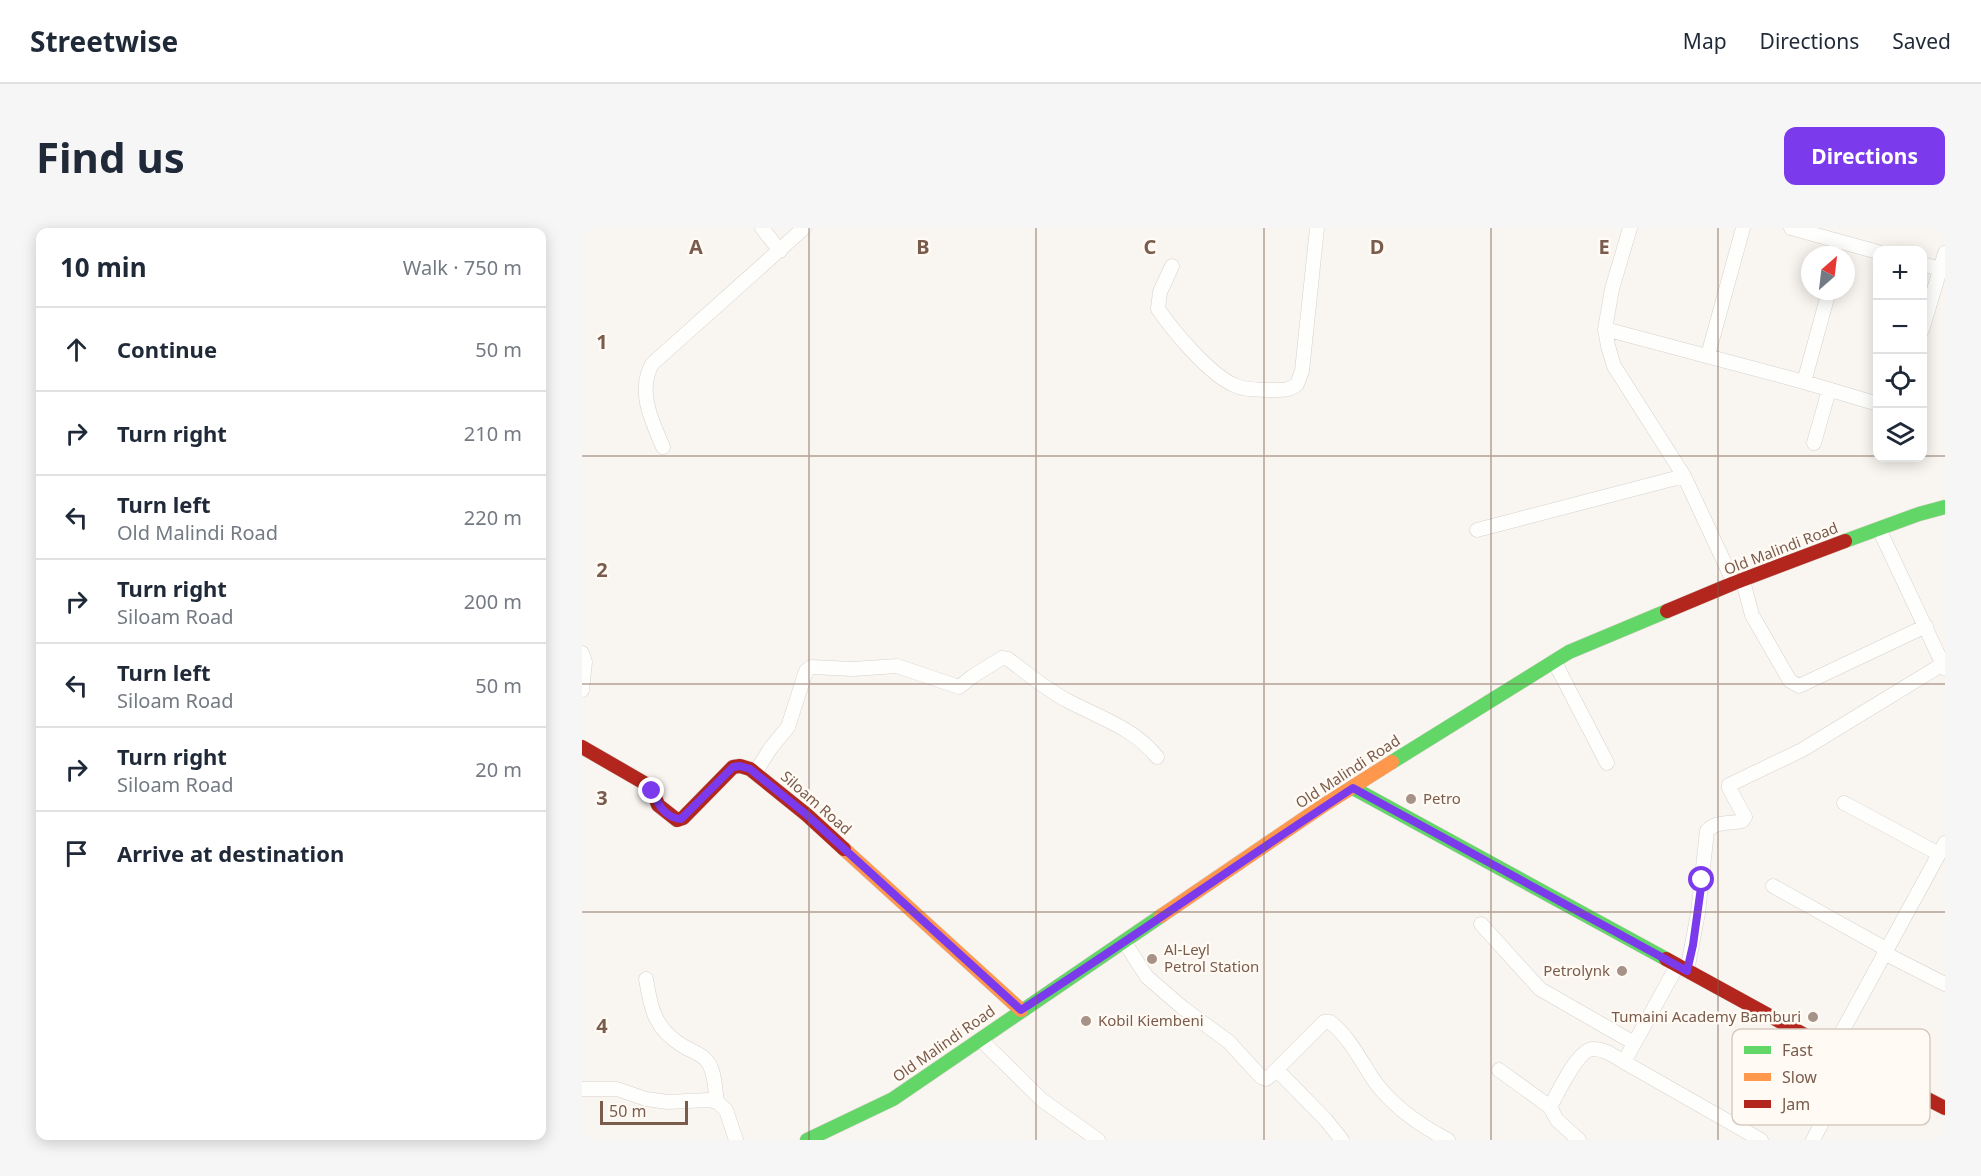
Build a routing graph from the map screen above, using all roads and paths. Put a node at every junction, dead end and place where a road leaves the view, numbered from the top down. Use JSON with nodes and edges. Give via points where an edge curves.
{"nodes":[{"id":1,"x":762,"y":228,"type":"edge"},
{"id":2,"x":804,"y":228,"type":"edge"},
{"id":3,"x":1317,"y":228,"type":"edge"},
{"id":4,"x":1630,"y":228,"type":"edge"},
{"id":5,"x":1743,"y":228,"type":"edge"},
{"id":6,"x":1791,"y":228,"type":"edge"},
{"id":7,"x":1834,"y":246,"type":"edge"},
{"id":8,"x":1855,"y":250,"type":"edge"},
{"id":9,"x":780,"y":251,"type":"junction"},
{"id":10,"x":1873,"y":252,"type":"edge"},
{"id":11,"x":1945,"y":253,"type":"edge"},
{"id":12,"x":1927,"y":265,"type":"edge"},
{"id":13,"x":1172,"y":266,"type":"dead end"},
{"id":14,"x":1940,"y":269,"type":"junction"},
{"id":15,"x":1827,"y":300,"type":"edge"},
{"id":16,"x":1927,"y":316,"type":"edge"},
{"id":17,"x":1605,"y":329,"type":"junction"},
{"id":18,"x":1708,"y":355,"type":"junction"},
{"id":19,"x":1804,"y":382,"type":"junction"},
{"id":20,"x":1829,"y":390,"type":"junction"},
{"id":21,"x":1873,"y":403,"type":"edge"},
{"id":22,"x":1814,"y":443,"type":"dead end"},
{"id":23,"x":663,"y":447,"type":"dead end"},
{"id":24,"x":1684,"y":476,"type":"junction"},
{"id":25,"x":1945,"y":507,"type":"edge"},
{"id":26,"x":1478,"y":530,"type":"dead end"},
{"id":27,"x":1879,"y":530,"type":"junction"},
{"id":28,"x":1739,"y":582,"type":"junction"},
{"id":29,"x":1926,"y":626,"type":"junction"},
{"id":30,"x":582,"y":653,"type":"edge"},
{"id":31,"x":1554,"y":661,"type":"junction"},
{"id":32,"x":1944,"y":666,"type":"edge"},
{"id":33,"x":582,"y":690,"type":"edge"},
{"id":34,"x":582,"y":747,"type":"edge"},
{"id":35,"x":1157,"y":757,"type":"dead end"},
{"id":36,"x":1607,"y":763,"type":"dead end"},
{"id":37,"x":755,"y":773,"type":"junction"},
{"id":38,"x":1353,"y":788,"type":"junction"},
{"id":39,"x":1844,"y":803,"type":"dead end"},
{"id":40,"x":1942,"y":848,"type":"edge"},
{"id":41,"x":1773,"y":886,"type":"dead end"},
{"id":42,"x":1481,"y":924,"type":"dead end"},
{"id":43,"x":1125,"y":943,"type":"junction"},
{"id":44,"x":1885,"y":951,"type":"junction"},
{"id":45,"x":1682,"y":968,"type":"junction"},
{"id":46,"x":646,"y":979,"type":"dead end"},
{"id":47,"x":1945,"y":984,"type":"edge"},
{"id":48,"x":1021,"y":1010,"type":"junction"},
{"id":49,"x":1794,"y":1029,"type":"edge"},
{"id":50,"x":1843,"y":1029,"type":"edge"},
{"id":51,"x":981,"y":1040,"type":"junction"},
{"id":52,"x":1634,"y":1043,"type":"junction"},
{"id":53,"x":1624,"y":1062,"type":"junction"},
{"id":54,"x":1277,"y":1070,"type":"junction"},
{"id":55,"x":1499,"y":1070,"type":"dead end"},
{"id":56,"x":582,"y":1089,"type":"edge"},
{"id":57,"x":1930,"y":1100,"type":"edge"},
{"id":58,"x":717,"y":1102,"type":"junction"},
{"id":59,"x":1550,"y":1107,"type":"junction"},
{"id":60,"x":1945,"y":1108,"type":"edge"},
{"id":61,"x":1732,"y":1123,"type":"edge"},
{"id":62,"x":1735,"y":1125,"type":"edge"},
{"id":63,"x":1822,"y":1125,"type":"edge"},
{"id":64,"x":824,"y":1137,"type":"edge"},
{"id":65,"x":736,"y":1140,"type":"edge"},
{"id":66,"x":807,"y":1140,"type":"edge"},
{"id":67,"x":1098,"y":1140,"type":"edge"},
{"id":68,"x":1341,"y":1140,"type":"edge"},
{"id":69,"x":1448,"y":1140,"type":"edge"},
{"id":70,"x":1579,"y":1140,"type":"edge"},
{"id":71,"x":1761,"y":1140,"type":"edge"},
{"id":72,"x":1814,"y":1140,"type":"edge"}],
"edges":[{"from":1,"to":9,"type":"street"},
{"from":2,"to":9,"type":"street"},
{"from":3,"to":13,"type":"street","via":[[1302,371],[1298,384],[1287,390],[1233,385],[1200,359],[1158,309],[1160,292]]},
{"from":4,"to":17,"type":"street"},
{"from":5,"to":18,"type":"street"},
{"from":6,"to":7,"type":"street"},
{"from":8,"to":10,"type":"street"},
{"from":9,"to":23,"type":"street","via":[[650,368],[645,390]]},
{"from":11,"to":14,"type":"street"},
{"from":12,"to":14,"type":"street"},
{"from":14,"to":16,"type":"street"},
{"from":15,"to":19,"type":"street"},
{"from":17,"to":18,"type":"street"},
{"from":17,"to":24,"type":"street","via":[[1614,366]]},
{"from":18,"to":19,"type":"street"},
{"from":19,"to":20,"type":"street"},
{"from":20,"to":21,"type":"street"},
{"from":20,"to":22,"type":"street"},
{"from":24,"to":26,"type":"street"},
{"from":24,"to":28,"type":"street"},
{"from":25,"to":27,"type":"main road","name":"Old Malindi Road"},
{"from":27,"to":28,"type":"main road","name":"Old Malindi Road"},
{"from":27,"to":29,"type":"street"},
{"from":28,"to":29,"type":"street","via":[[1752,615],[1796,686]]},
{"from":28,"to":31,"type":"main road","name":"Old Malindi Road","via":[[1586,644]]},
{"from":29,"to":32,"type":"street"},
{"from":30,"to":33,"type":"street"},
{"from":31,"to":36,"type":"street"},
{"from":31,"to":38,"type":"main road","name":"Old Malindi Road"},
{"from":32,"to":45,"type":"street","via":[[1802,750],[1730,785],[1745,817],[1736,823],[1714,825],[1707,831],[1693,945]]},
{"from":34,"to":37,"type":"main road","via":[[646,784],[658,805],[677,820],[733,767]]},
{"from":35,"to":37,"type":"street","via":[[1126,730],[1069,702],[1002,658],[959,687],[897,666],[811,666],[788,727]]},
{"from":37,"to":48,"type":"main road","name":"Siloam Road","via":[[807,815]]},
{"from":38,"to":43,"type":"main road","name":"Old Malindi Road"},
{"from":38,"to":45,"type":"main road"},
{"from":39,"to":40,"type":"street"},
{"from":40,"to":44,"type":"street"},
{"from":41,"to":44,"type":"street"},
{"from":42,"to":52,"type":"street","via":[[1540,989]]},
{"from":43,"to":48,"type":"main road","name":"Old Malindi Road"},
{"from":43,"to":54,"type":"street","via":[[1148,977],[1229,1042],[1257,1074],[1267,1078]]},
{"from":44,"to":47,"type":"street"},
{"from":44,"to":50,"type":"street"},
{"from":45,"to":49,"type":"main road"},
{"from":45,"to":52,"type":"street"},
{"from":46,"to":58,"type":"street","via":[[660,1026],[708,1061]]},
{"from":48,"to":51,"type":"main road","name":"Old Malindi Road"},
{"from":51,"to":64,"type":"main road","name":"Old Malindi Road","via":[[893,1099]]},
{"from":51,"to":67,"type":"street","via":[[1042,1100]]},
{"from":52,"to":53,"type":"street"},
{"from":53,"to":59,"type":"street","via":[[1602,1050],[1592,1048],[1583,1053]]},
{"from":53,"to":61,"type":"street"},
{"from":54,"to":68,"type":"street"},
{"from":54,"to":69,"type":"street","via":[[1324,1022],[1330,1022],[1384,1093],[1416,1121]]},
{"from":55,"to":59,"type":"street"},
{"from":56,"to":58,"type":"street","via":[[617,1089],[668,1102]]},
{"from":57,"to":60,"type":"main road"},
{"from":58,"to":65,"type":"street","via":[[726,1110]]},
{"from":59,"to":70,"type":"street","via":[[1557,1120]]},
{"from":62,"to":71,"type":"street"},
{"from":63,"to":72,"type":"street"},
{"from":64,"to":66,"type":"main road","name":"Old Malindi Road"}]}
